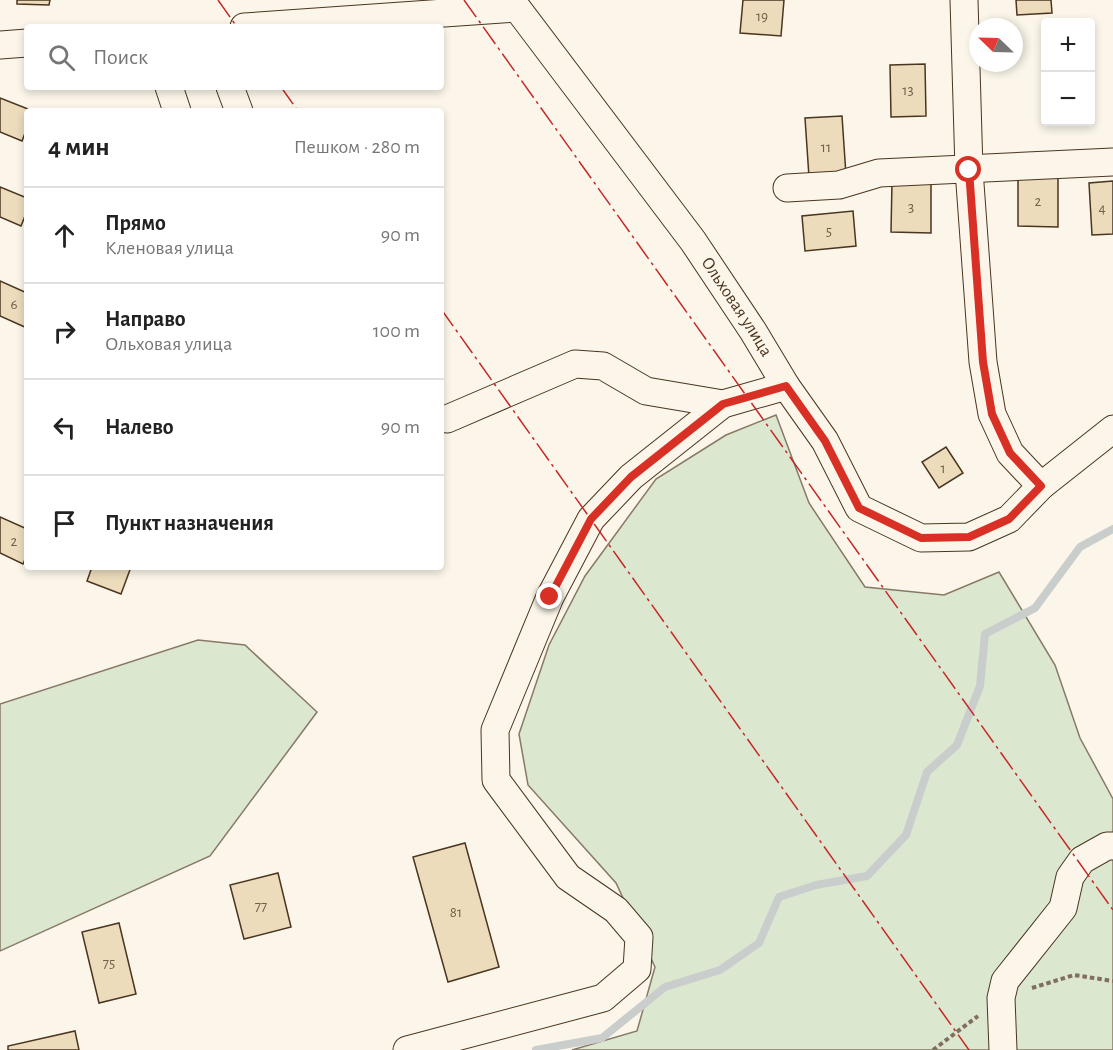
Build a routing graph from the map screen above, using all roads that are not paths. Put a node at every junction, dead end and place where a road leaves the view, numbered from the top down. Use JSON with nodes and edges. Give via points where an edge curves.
{"nodes":[{"id":1,"x":964,"y":0,"type":"edge"},
{"id":2,"x":511,"y":3,"type":"edge"},
{"id":3,"x":277,"y":24,"type":"edge"},
{"id":4,"x":24,"y":43,"type":"edge"},
{"id":5,"x":0,"y":45,"type":"edge"},
{"id":6,"x":170,"y":90,"type":"edge"},
{"id":7,"x":231,"y":90,"type":"edge"},
{"id":8,"x":176,"y":108,"type":"edge"},
{"id":9,"x":238,"y":108,"type":"edge"},
{"id":10,"x":1113,"y":162,"type":"edge"},
{"id":11,"x":969,"y":170,"type":"junction"},
{"id":12,"x":788,"y":188,"type":"dead end"},
{"id":13,"x":786,"y":386,"type":"junction"},
{"id":14,"x":723,"y":404,"type":"junction"},
{"id":15,"x":447,"y":419,"type":"dead end"},
{"id":16,"x":1113,"y":429,"type":"edge"},
{"id":17,"x":1041,"y":486,"type":"junction"},
{"id":18,"x":1113,"y":846,"type":"edge"},
{"id":19,"x":407,"y":1050,"type":"edge"},
{"id":20,"x":1003,"y":1050,"type":"edge"}],
"edges":[{"from":1,"to":11,"type":"street"},
{"from":2,"to":3,"type":"street","name":"Ольховая улица"},
{"from":2,"to":13,"type":"street","name":"Ольховая улица","via":[[693,241]]},
{"from":4,"to":5,"type":"street"},
{"from":6,"to":8,"type":"street"},
{"from":7,"to":9,"type":"street"},
{"from":10,"to":11,"type":"street"},
{"from":11,"to":12,"type":"street","via":[[879,173],[839,185]]},
{"from":11,"to":17,"type":"street","via":[[983,362],[992,414],[1010,453]]},
{"from":13,"to":14,"type":"street"},
{"from":13,"to":17,"type":"street","name":"Ольховая улица","via":[[825,441],[859,508],[921,538],[969,537],[1009,519]]},
{"from":14,"to":15,"type":"street","via":[[646,391],[603,366],[575,364]]},
{"from":14,"to":19,"type":"street","via":[[631,477],[591,519],[550,597],[495,730],[496,780],[568,877],[616,910],[639,937],[637,969],[603,998]]},
{"from":16,"to":17,"type":"street","name":"Ольховая улица"},
{"from":18,"to":20,"type":"street","via":[[1082,860],[1070,877],[1063,908],[1005,981],[1000,998]]}]}
